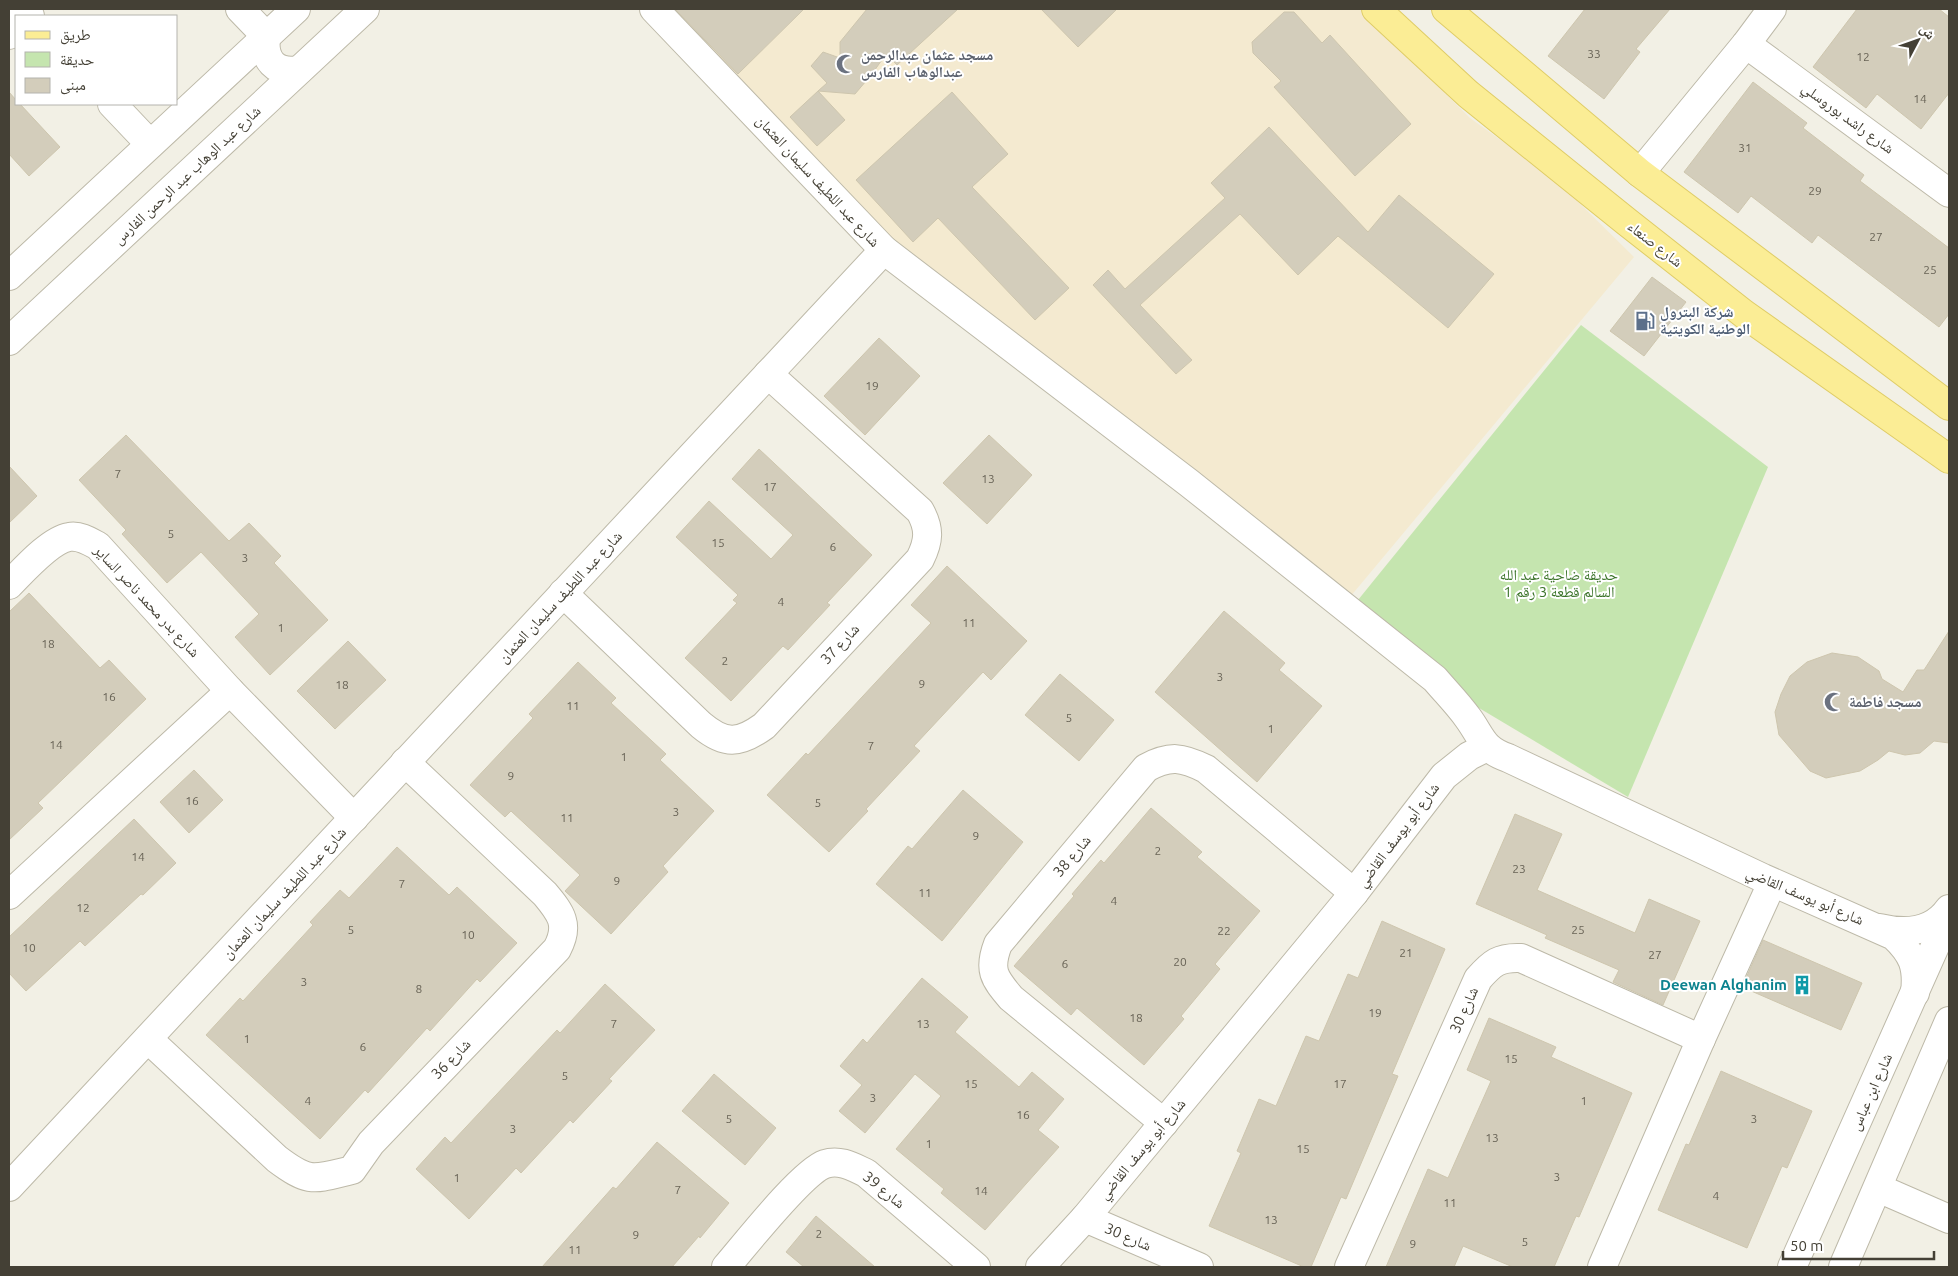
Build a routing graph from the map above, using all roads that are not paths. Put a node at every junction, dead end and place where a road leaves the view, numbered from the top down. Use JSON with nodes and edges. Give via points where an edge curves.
{"nodes":[{"id":1,"x":240,"y":9,"type":"edge"},
{"id":2,"x":296,"y":9,"type":"edge"},
{"id":3,"x":366,"y":9,"type":"edge"},
{"id":4,"x":654,"y":9,"type":"edge"},
{"id":5,"x":1376,"y":9,"type":"edge"},
{"id":6,"x":1446,"y":9,"type":"edge"},
{"id":7,"x":1772,"y":9,"type":"edge"},
{"id":8,"x":266,"y":36,"type":"junction"},
{"id":9,"x":1746,"y":44,"type":"junction"},
{"id":10,"x":231,"y":69,"type":"junction"},
{"id":11,"x":299,"y":70,"type":"junction"},
{"id":12,"x":266,"y":102,"type":"junction"},
{"id":13,"x":113,"y":105,"type":"edge"},
{"id":14,"x":150,"y":144,"type":"junction"},
{"id":15,"x":1640,"y":173,"type":"junction"},
{"id":16,"x":1949,"y":193,"type":"edge"},
{"id":17,"x":884,"y":250,"type":"junction"},
{"id":18,"x":9,"y":276,"type":"edge"},
{"id":19,"x":9,"y":341,"type":"edge"},
{"id":20,"x":768,"y":374,"type":"junction"},
{"id":21,"x":1943,"y":401,"type":"edge"},
{"id":22,"x":1916,"y":435,"type":"junction"},
{"id":23,"x":1949,"y":459,"type":"edge"},
{"id":24,"x":9,"y":585,"type":"edge"},
{"id":25,"x":563,"y":593,"type":"junction"},
{"id":26,"x":230,"y":691,"type":"junction"},
{"id":27,"x":1487,"y":746,"type":"junction"},
{"id":28,"x":405,"y":762,"type":"junction"},
{"id":29,"x":354,"y":818,"type":"junction"},
{"id":30,"x":1772,"y":883,"type":"junction"},
{"id":31,"x":1354,"y":893,"type":"junction"},
{"id":32,"x":9,"y":895,"type":"edge"},
{"id":33,"x":1949,"y":909,"type":"edge"},
{"id":34,"x":1949,"y":915,"type":"edge"},
{"id":35,"x":1880,"y":928,"type":"junction"},
{"id":36,"x":1915,"y":993,"type":"junction"},
{"id":37,"x":1949,"y":1021,"type":"edge"},
{"id":38,"x":148,"y":1039,"type":"junction"},
{"id":39,"x":1701,"y":1039,"type":"junction"},
{"id":40,"x":1892,"y":1044,"type":"junction"},
{"id":41,"x":1932,"y":1060,"type":"junction"},
{"id":42,"x":1863,"y":1111,"type":"junction"},
{"id":43,"x":1164,"y":1123,"type":"junction"},
{"id":44,"x":1905,"y":1126,"type":"junction"},
{"id":45,"x":9,"y":1188,"type":"edge"},
{"id":46,"x":1878,"y":1188,"type":"junction"},
{"id":47,"x":1085,"y":1218,"type":"junction"},
{"id":48,"x":1949,"y":1219,"type":"edge"},
{"id":49,"x":726,"y":1267,"type":"edge"},
{"id":50,"x":976,"y":1267,"type":"edge"},
{"id":51,"x":1040,"y":1267,"type":"edge"},
{"id":52,"x":1199,"y":1267,"type":"edge"},
{"id":53,"x":1349,"y":1267,"type":"edge"},
{"id":54,"x":1602,"y":1267,"type":"edge"},
{"id":55,"x":1792,"y":1267,"type":"edge"},
{"id":56,"x":1843,"y":1267,"type":"edge"}],
"edges":[{"from":1,"to":8,"type":"street"},
{"from":2,"to":8,"type":"street"},
{"from":3,"to":11,"type":"street","name":"شارع عبد الوهاب عبد الرحمن الفارس"},
{"from":4,"to":17,"type":"street","name":"شارع عبد اللطيف سليمان العثمان"},
{"from":5,"to":22,"type":"main road","name":"شارع صنعاء","via":[[1468,94],[1619,216],[1744,314]]},
{"from":6,"to":15,"type":"main road"},
{"from":7,"to":9,"type":"street"},
{"from":8,"to":10,"type":"street"},
{"from":8,"to":11,"type":"street","via":[[264,46],[272,63],[290,72]]},
{"from":9,"to":15,"type":"street"},
{"from":9,"to":16,"type":"street","name":"شارع راشد بوروسلي"},
{"from":10,"to":12,"type":"street","via":[[240,67],[259,74],[265,82]]},
{"from":10,"to":14,"type":"street"},
{"from":11,"to":12,"type":"street","name":"شارع عبد الوهاب عبد الرحمن الفارس"},
{"from":12,"to":19,"type":"street","name":"شارع عبد الوهاب عبد الرحمن الفارس"},
{"from":13,"to":14,"type":"street"},
{"from":14,"to":18,"type":"street"},
{"from":15,"to":21,"type":"main road"},
{"from":17,"to":20,"type":"street","name":"شارع عبد اللطيف سليمان العثمان"},
{"from":17,"to":27,"type":"street","via":[[1189,483],[1435,679]]},
{"from":20,"to":25,"type":"street","name":"شارع عبد اللطيف سليمان العثمان"},
{"from":20,"to":25,"type":"street","name":"شارع 37","via":[[920,512],[927,524],[928,538],[926,548],[913,566],[764,726],[750,736],[736,740],[724,740],[713,735]]},
{"from":21,"to":22,"type":"main road","via":[[1948,421],[1942,433],[1930,438]]},
{"from":22,"to":23,"type":"main road","name":"شارع صنعاء"},
{"from":24,"to":26,"type":"street","name":"شارع بدر محمد ناصر الساير","via":[[55,542],[68,537],[88,540],[98,546]]},
{"from":25,"to":28,"type":"street","name":"شارع عبد اللطيف سليمان العثمان"},
{"from":26,"to":29,"type":"street","name":"شارع بدر محمد ناصر الساير"},
{"from":26,"to":32,"type":"street"},
{"from":27,"to":30,"type":"street","name":"شارع أبو يوسف القاضي","via":[[1494,753]]},
{"from":27,"to":31,"type":"street","name":"شارع أبو يوسف القاضي","via":[[1444,776]]},
{"from":28,"to":29,"type":"street","name":"شارع عبد اللطيف سليمان العثمان"},
{"from":28,"to":38,"type":"street","name":"شارع 36","via":[[545,894],[557,909],[564,936],[557,949],[371,1143],[352,1170],[320,1178],[305,1178],[291,1170]]},
{"from":29,"to":38,"type":"street","name":"شارع عبد اللطيف سليمان العثمان"},
{"from":30,"to":35,"type":"street","name":"شارع أبو يوسف القاضي"},
{"from":30,"to":39,"type":"street"},
{"from":31,"to":43,"type":"street","name":"شارع أبو يوسف القاضي"},
{"from":31,"to":43,"type":"street","name":"شارع 38","via":[[1206,769],[1190,761],[1161,760],[1146,768],[998,944],[992,959],[993,971],[1011,998]]},
{"from":33,"to":35,"type":"street","name":"شارع أبو يوسف القاضي","via":[[1932,924],[1915,930],[1897,932]]},
{"from":34,"to":36,"type":"street","name":"شارع ابن عباس"},
{"from":35,"to":36,"type":"street","name":"شارع أبو يوسف القاضي","via":[[1906,947],[1914,961]]},
{"from":36,"to":40,"type":"street","name":"شارع ابن عباس"},
{"from":37,"to":41,"type":"street"},
{"from":38,"to":45,"type":"street","name":"شارع عبد اللطيف سليمان العثمان"},
{"from":39,"to":53,"type":"street","name":"شارع 30","via":[[1521,958],[1499,960],[1478,979]]},
{"from":39,"to":54,"type":"street"},
{"from":40,"to":41,"type":"street","via":[[1893,1054],[1906,1068],[1916,1069]]},
{"from":40,"to":42,"type":"street","name":"شارع ابن عباس"},
{"from":41,"to":44,"type":"street"},
{"from":42,"to":44,"type":"street","via":[[1868,1104],[1886,1099],[1901,1108]]},
{"from":42,"to":55,"type":"street","name":"شارع ابن عباس"},
{"from":43,"to":47,"type":"street","name":"شارع أبو يوسف القاضي"},
{"from":44,"to":46,"type":"street"},
{"from":46,"to":48,"type":"street"},
{"from":46,"to":56,"type":"street"},
{"from":47,"to":51,"type":"street","name":"شارع أبو يوسف القاضي"},
{"from":47,"to":52,"type":"street","name":"شارع 30"},
{"from":49,"to":50,"type":"street","name":"شارع 39","via":[[802,1181],[825,1164],[836,1162],[866,1173]]}]}
